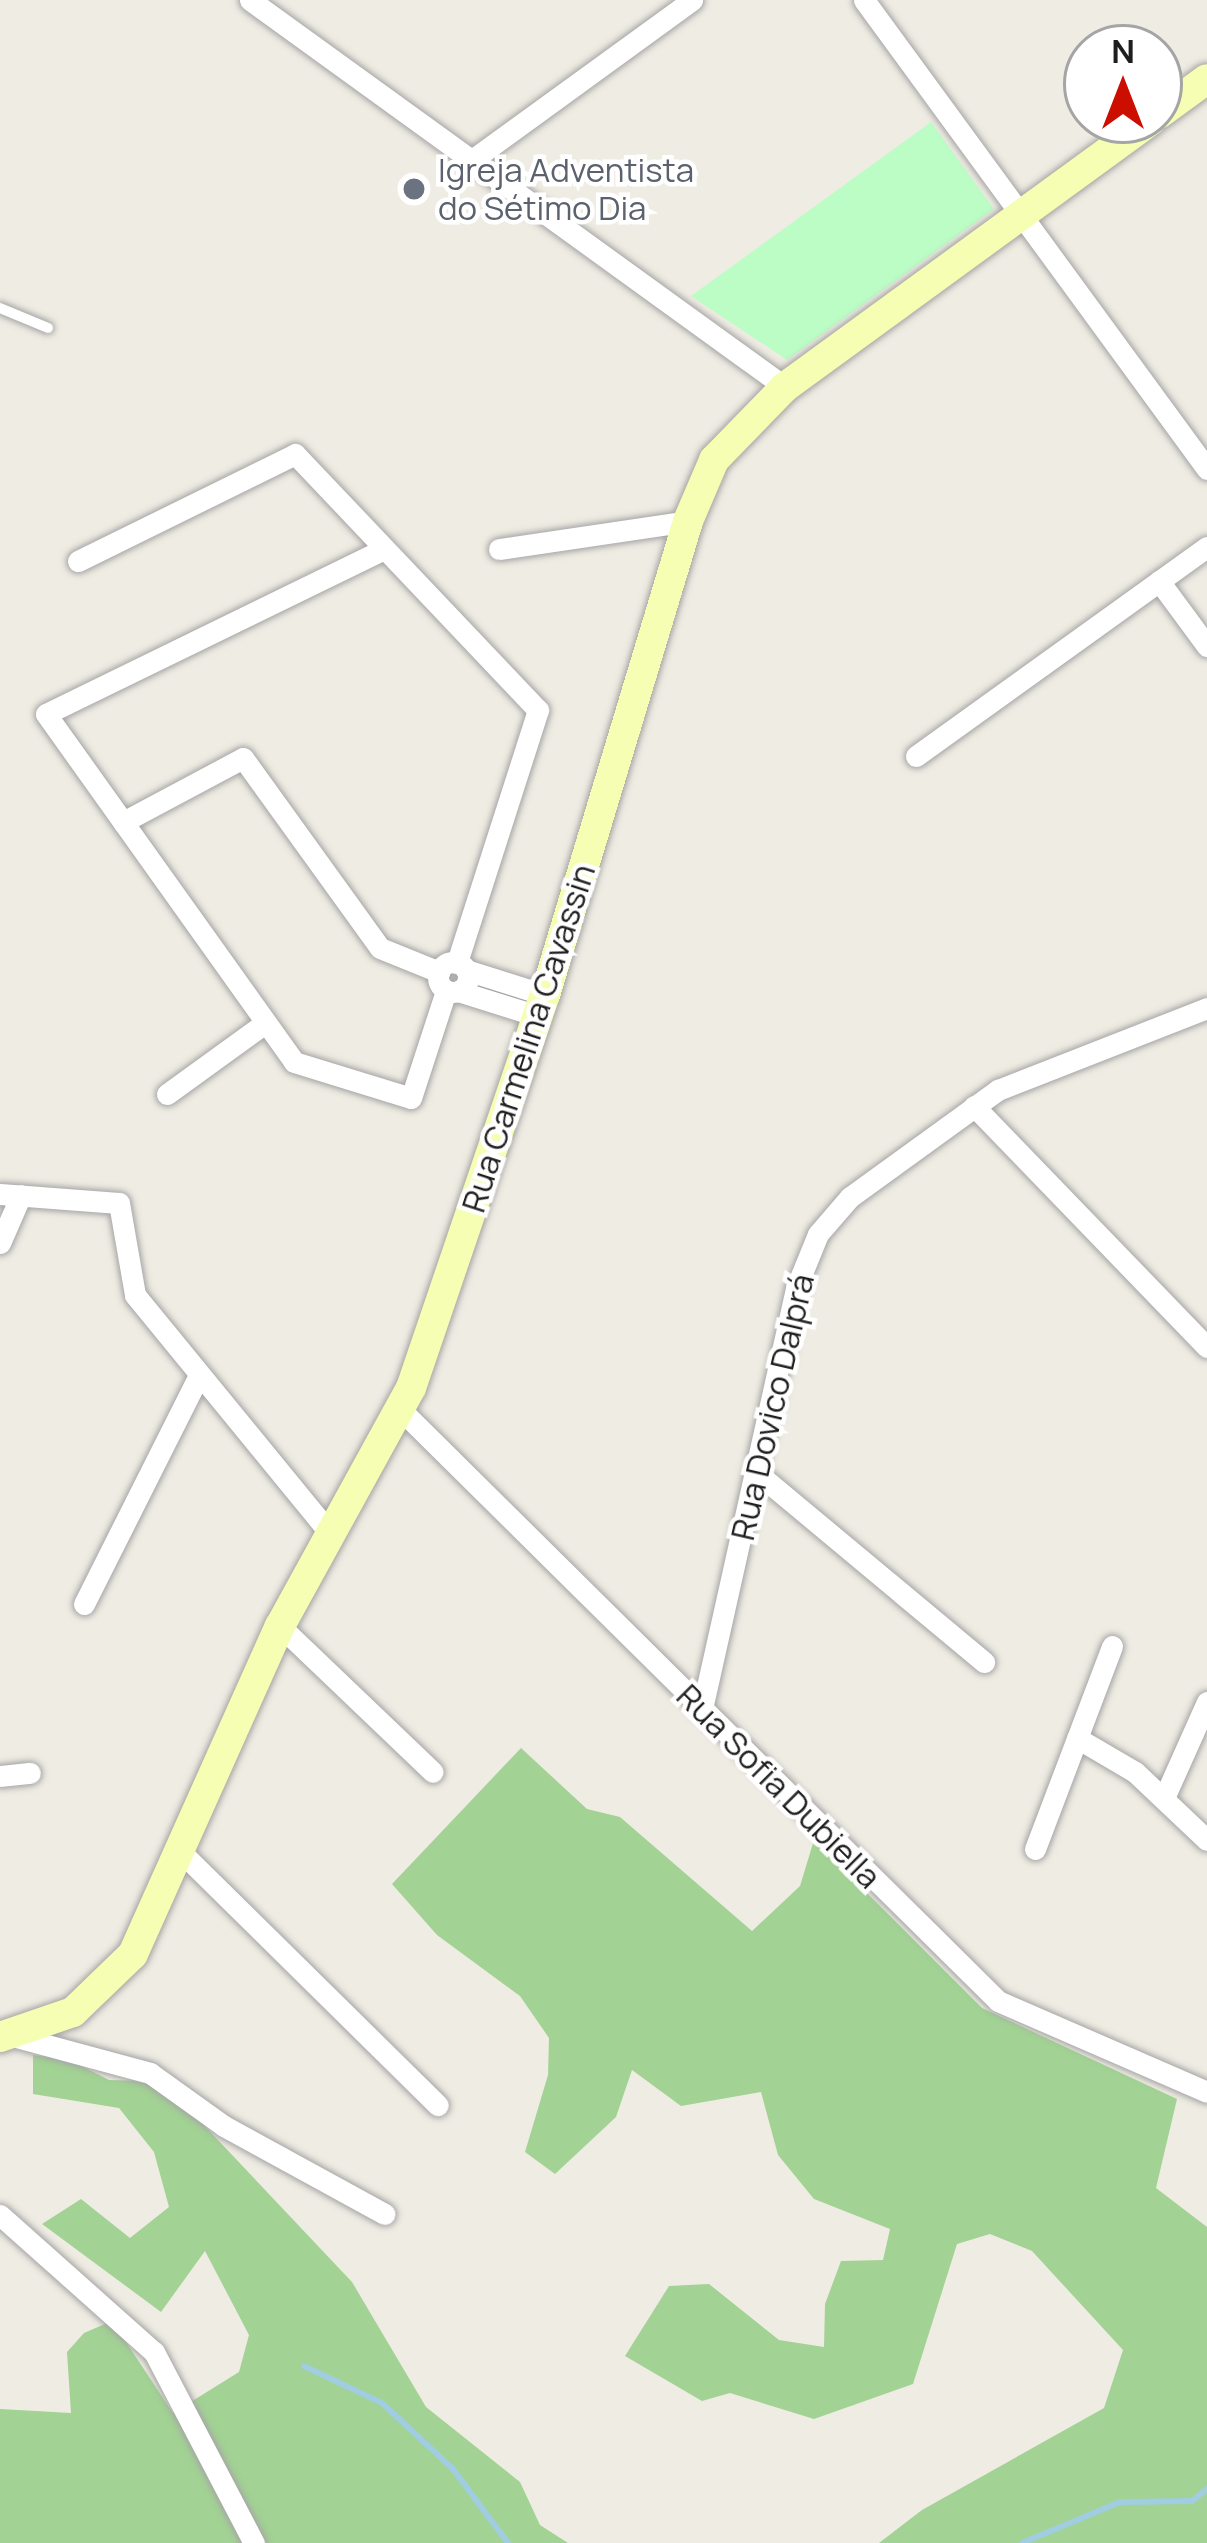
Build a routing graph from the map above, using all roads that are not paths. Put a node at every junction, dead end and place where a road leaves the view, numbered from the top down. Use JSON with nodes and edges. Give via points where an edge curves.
{"nodes":[{"id":1,"x":250,"y":0,"type":"edge"},
{"id":2,"x":692,"y":0,"type":"edge"},
{"id":3,"x":864,"y":0,"type":"edge"},
{"id":4,"x":1118,"y":144,"type":"edge"},
{"id":5,"x":472,"y":160,"type":"junction"},
{"id":6,"x":1021,"y":215,"type":"junction"},
{"id":7,"x":0,"y":308,"type":"edge"},
{"id":8,"x":48,"y":328,"type":"dead end"},
{"id":9,"x":785,"y":387,"type":"junction"},
{"id":10,"x":1207,"y":469,"type":"edge"},
{"id":11,"x":688,"y":521,"type":"junction"},
{"id":12,"x":1207,"y":547,"type":"edge"},
{"id":13,"x":384,"y":549,"type":"junction"},
{"id":14,"x":499,"y":549,"type":"dead end"},
{"id":15,"x":78,"y":561,"type":"dead end"},
{"id":16,"x":1159,"y":581,"type":"junction"},
{"id":17,"x":1207,"y":646,"type":"edge"},
{"id":18,"x":916,"y":756,"type":"dead end"},
{"id":19,"x":123,"y":823,"type":"junction"},
{"id":20,"x":453,"y":978,"type":"junction"},
{"id":21,"x":542,"y":1006,"type":"junction"},
{"id":22,"x":1207,"y":1008,"type":"edge"},
{"id":23,"x":265,"y":1024,"type":"junction"},
{"id":24,"x":167,"y":1094,"type":"dead end"},
{"id":25,"x":974,"y":1106,"type":"junction"},
{"id":26,"x":10,"y":1194,"type":"edge"},
{"id":27,"x":0,"y":1244,"type":"edge"},
{"id":28,"x":1207,"y":1347,"type":"edge"},
{"id":29,"x":199,"y":1375,"type":"junction"},
{"id":30,"x":400,"y":1409,"type":"junction"},
{"id":31,"x":757,"y":1472,"type":"junction"},
{"id":32,"x":328,"y":1531,"type":"junction"},
{"id":33,"x":84,"y":1604,"type":"dead end"},
{"id":34,"x":280,"y":1626,"type":"junction"},
{"id":35,"x":1112,"y":1646,"type":"dead end"},
{"id":36,"x":984,"y":1663,"type":"dead end"},
{"id":37,"x":1207,"y":1702,"type":"edge"},
{"id":38,"x":702,"y":1709,"type":"junction"},
{"id":39,"x":1077,"y":1738,"type":"junction"},
{"id":40,"x":433,"y":1772,"type":"dead end"},
{"id":41,"x":30,"y":1773,"type":"dead end"},
{"id":42,"x":0,"y":1776,"type":"edge"},
{"id":43,"x":1164,"y":1798,"type":"junction"},
{"id":44,"x":1207,"y":1840,"type":"edge"},
{"id":45,"x":179,"y":1850,"type":"junction"},
{"id":46,"x":1035,"y":1850,"type":"dead end"},
{"id":47,"x":6,"y":2036,"type":"edge"},
{"id":48,"x":1207,"y":2092,"type":"edge"},
{"id":49,"x":438,"y":2105,"type":"dead end"},
{"id":50,"x":385,"y":2214,"type":"dead end"},
{"id":51,"x":0,"y":2215,"type":"edge"},
{"id":52,"x":254,"y":2543,"type":"edge"}],
"edges":[{"from":1,"to":5,"type":"street"},
{"from":2,"to":5,"type":"street"},
{"from":3,"to":6,"type":"street"},
{"from":4,"to":6,"type":"main road","name":"Rua Carmelina Cavassin"},
{"from":5,"to":9,"type":"street"},
{"from":6,"to":9,"type":"main road","name":"Rua Carmelina Cavassin"},
{"from":6,"to":10,"type":"street"},
{"from":7,"to":8,"type":"lane"},
{"from":9,"to":11,"type":"main road","name":"Rua Carmelina Cavassin","via":[[714,460]]},
{"from":11,"to":14,"type":"street"},
{"from":11,"to":21,"type":"main road","name":"Rua Carmelina Cavassin"},
{"from":12,"to":16,"type":"street"},
{"from":13,"to":15,"type":"street","via":[[296,454]]},
{"from":13,"to":19,"type":"street","via":[[46,714]]},
{"from":13,"to":20,"type":"street","via":[[538,710]]},
{"from":16,"to":17,"type":"street"},
{"from":16,"to":18,"type":"street"},
{"from":19,"to":20,"type":"street","via":[[243,758],[380,948]]},
{"from":19,"to":23,"type":"street"},
{"from":20,"to":21,"type":"street"},
{"from":20,"to":23,"type":"street","via":[[411,1098],[301,1066]]},
{"from":21,"to":30,"type":"main road","name":"Rua Carmelina Cavassin"},
{"from":22,"to":25,"type":"street","name":"Rua Dovico Dalprá","via":[[1022,1077]]},
{"from":23,"to":24,"type":"street"},
{"from":25,"to":28,"type":"street"},
{"from":25,"to":31,"type":"street","name":"Rua Dovico Dalprá","via":[[850,1198],[818,1234],[796,1288]]},
{"from":26,"to":27,"type":"street"},
{"from":26,"to":29,"type":"street","via":[[119,1203],[135,1295]]},
{"from":29,"to":32,"type":"street"},
{"from":29,"to":33,"type":"street"},
{"from":30,"to":32,"type":"main road","name":"Rua Carmelina Cavassin"},
{"from":30,"to":38,"type":"street","name":"Rua Sofia Dubiella"},
{"from":31,"to":36,"type":"street"},
{"from":31,"to":38,"type":"street","name":"Rua Dovico Dalprá"},
{"from":32,"to":34,"type":"main road","name":"Rua Carmelina Cavassin"},
{"from":34,"to":40,"type":"street"},
{"from":34,"to":45,"type":"main road","name":"Rua Carmelina Cavassin"},
{"from":35,"to":39,"type":"street"},
{"from":37,"to":43,"type":"street"},
{"from":38,"to":48,"type":"street","name":"Rua Sofia Dubiella","via":[[998,2001]]},
{"from":39,"to":43,"type":"street"},
{"from":39,"to":46,"type":"street"},
{"from":41,"to":42,"type":"street"},
{"from":43,"to":44,"type":"street"},
{"from":45,"to":47,"type":"main road","name":"Rua Carmelina Cavassin","via":[[117,1975],[73,2012]]},
{"from":45,"to":49,"type":"street"},
{"from":47,"to":50,"type":"street","via":[[150,2073],[224,2126]]},
{"from":51,"to":52,"type":"street","via":[[154,2352]]}]}
